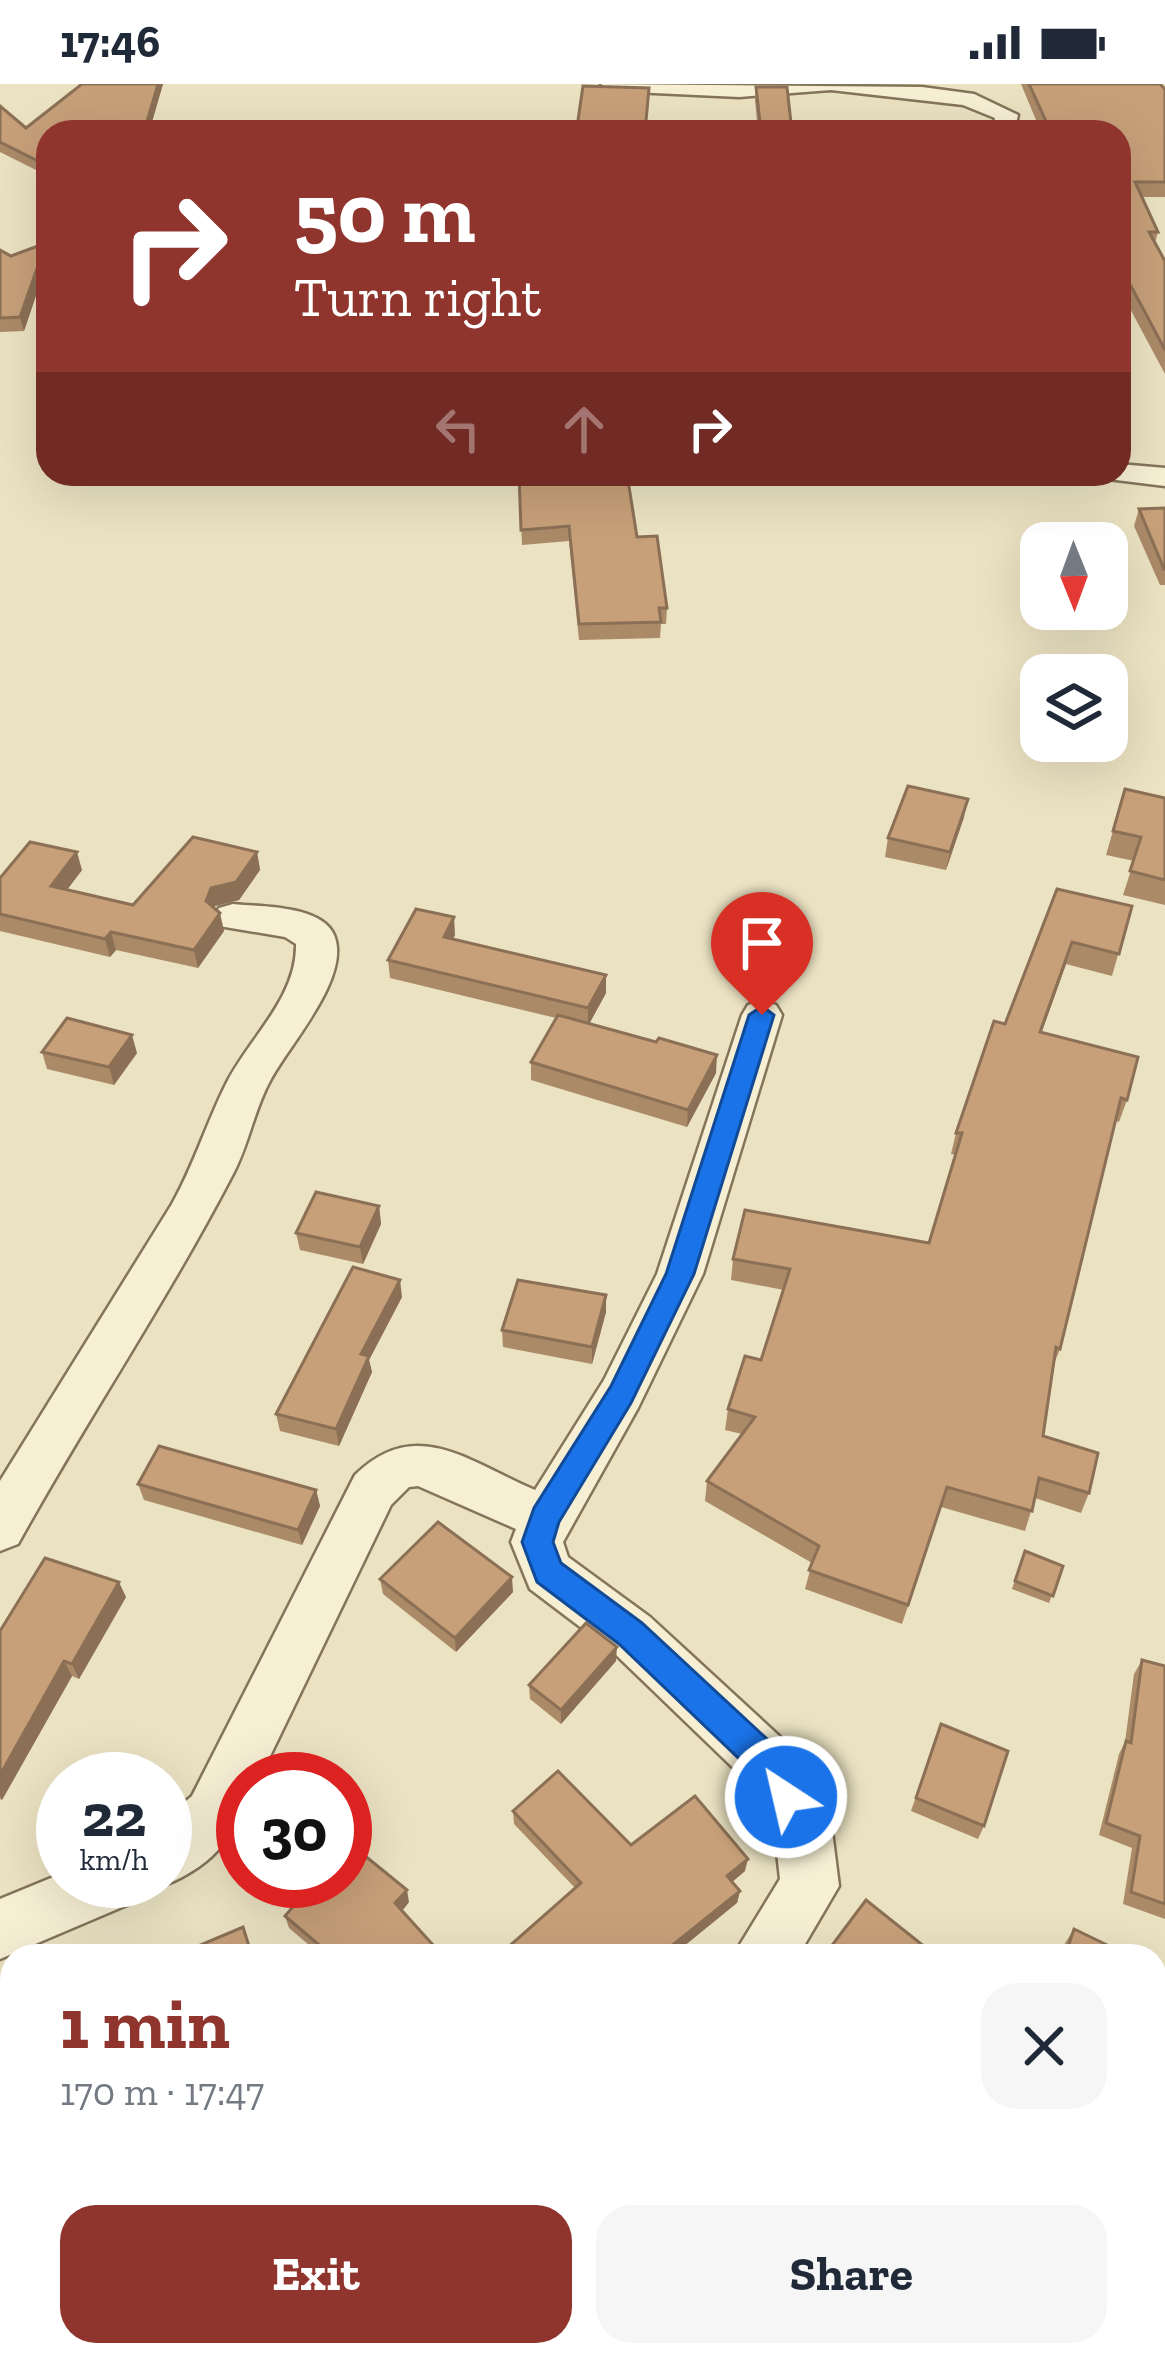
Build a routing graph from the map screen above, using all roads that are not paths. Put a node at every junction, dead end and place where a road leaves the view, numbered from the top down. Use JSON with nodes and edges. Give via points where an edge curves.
{"nodes":[{"id":1,"x":612,"y":84,"type":"edge"},
{"id":2,"x":831,"y":84,"type":"edge"},
{"id":3,"x":1005,"y":120,"type":"edge"},
{"id":4,"x":1131,"y":474,"type":"edge"},
{"id":5,"x":1165,"y":477,"type":"edge"},
{"id":6,"x":233,"y":917,"type":"dead end"},
{"id":7,"x":762,"y":1015,"type":"dead end"},
{"id":8,"x":545,"y":1518,"type":"junction"},
{"id":9,"x":0,"y":1528,"type":"edge"},
{"id":10,"x":192,"y":1833,"type":"edge"},
{"id":11,"x":49,"y":1908,"type":"edge"},
{"id":12,"x":0,"y":1929,"type":"edge"},
{"id":13,"x":771,"y":1944,"type":"edge"}],
"edges":[{"from":1,"to":2,"type":"street"},
{"from":2,"to":3,"type":"street","via":[[977,100]]},
{"from":4,"to":5,"type":"street"},
{"from":6,"to":9,"type":"street","via":[[295,925],[316,938],[319,955],[250,1078],[214,1168]]},
{"from":7,"to":8,"type":"street","via":[[680,1274],[621,1394]]},
{"from":8,"to":10,"type":"street","via":[[421,1464],[395,1468],[373,1490],[212,1816]]},
{"from":8,"to":13,"type":"street","via":[[538,1542],[548,1572],[631,1634],[769,1764],[803,1831],[810,1886]]},
{"from":11,"to":12,"type":"street"}]}
